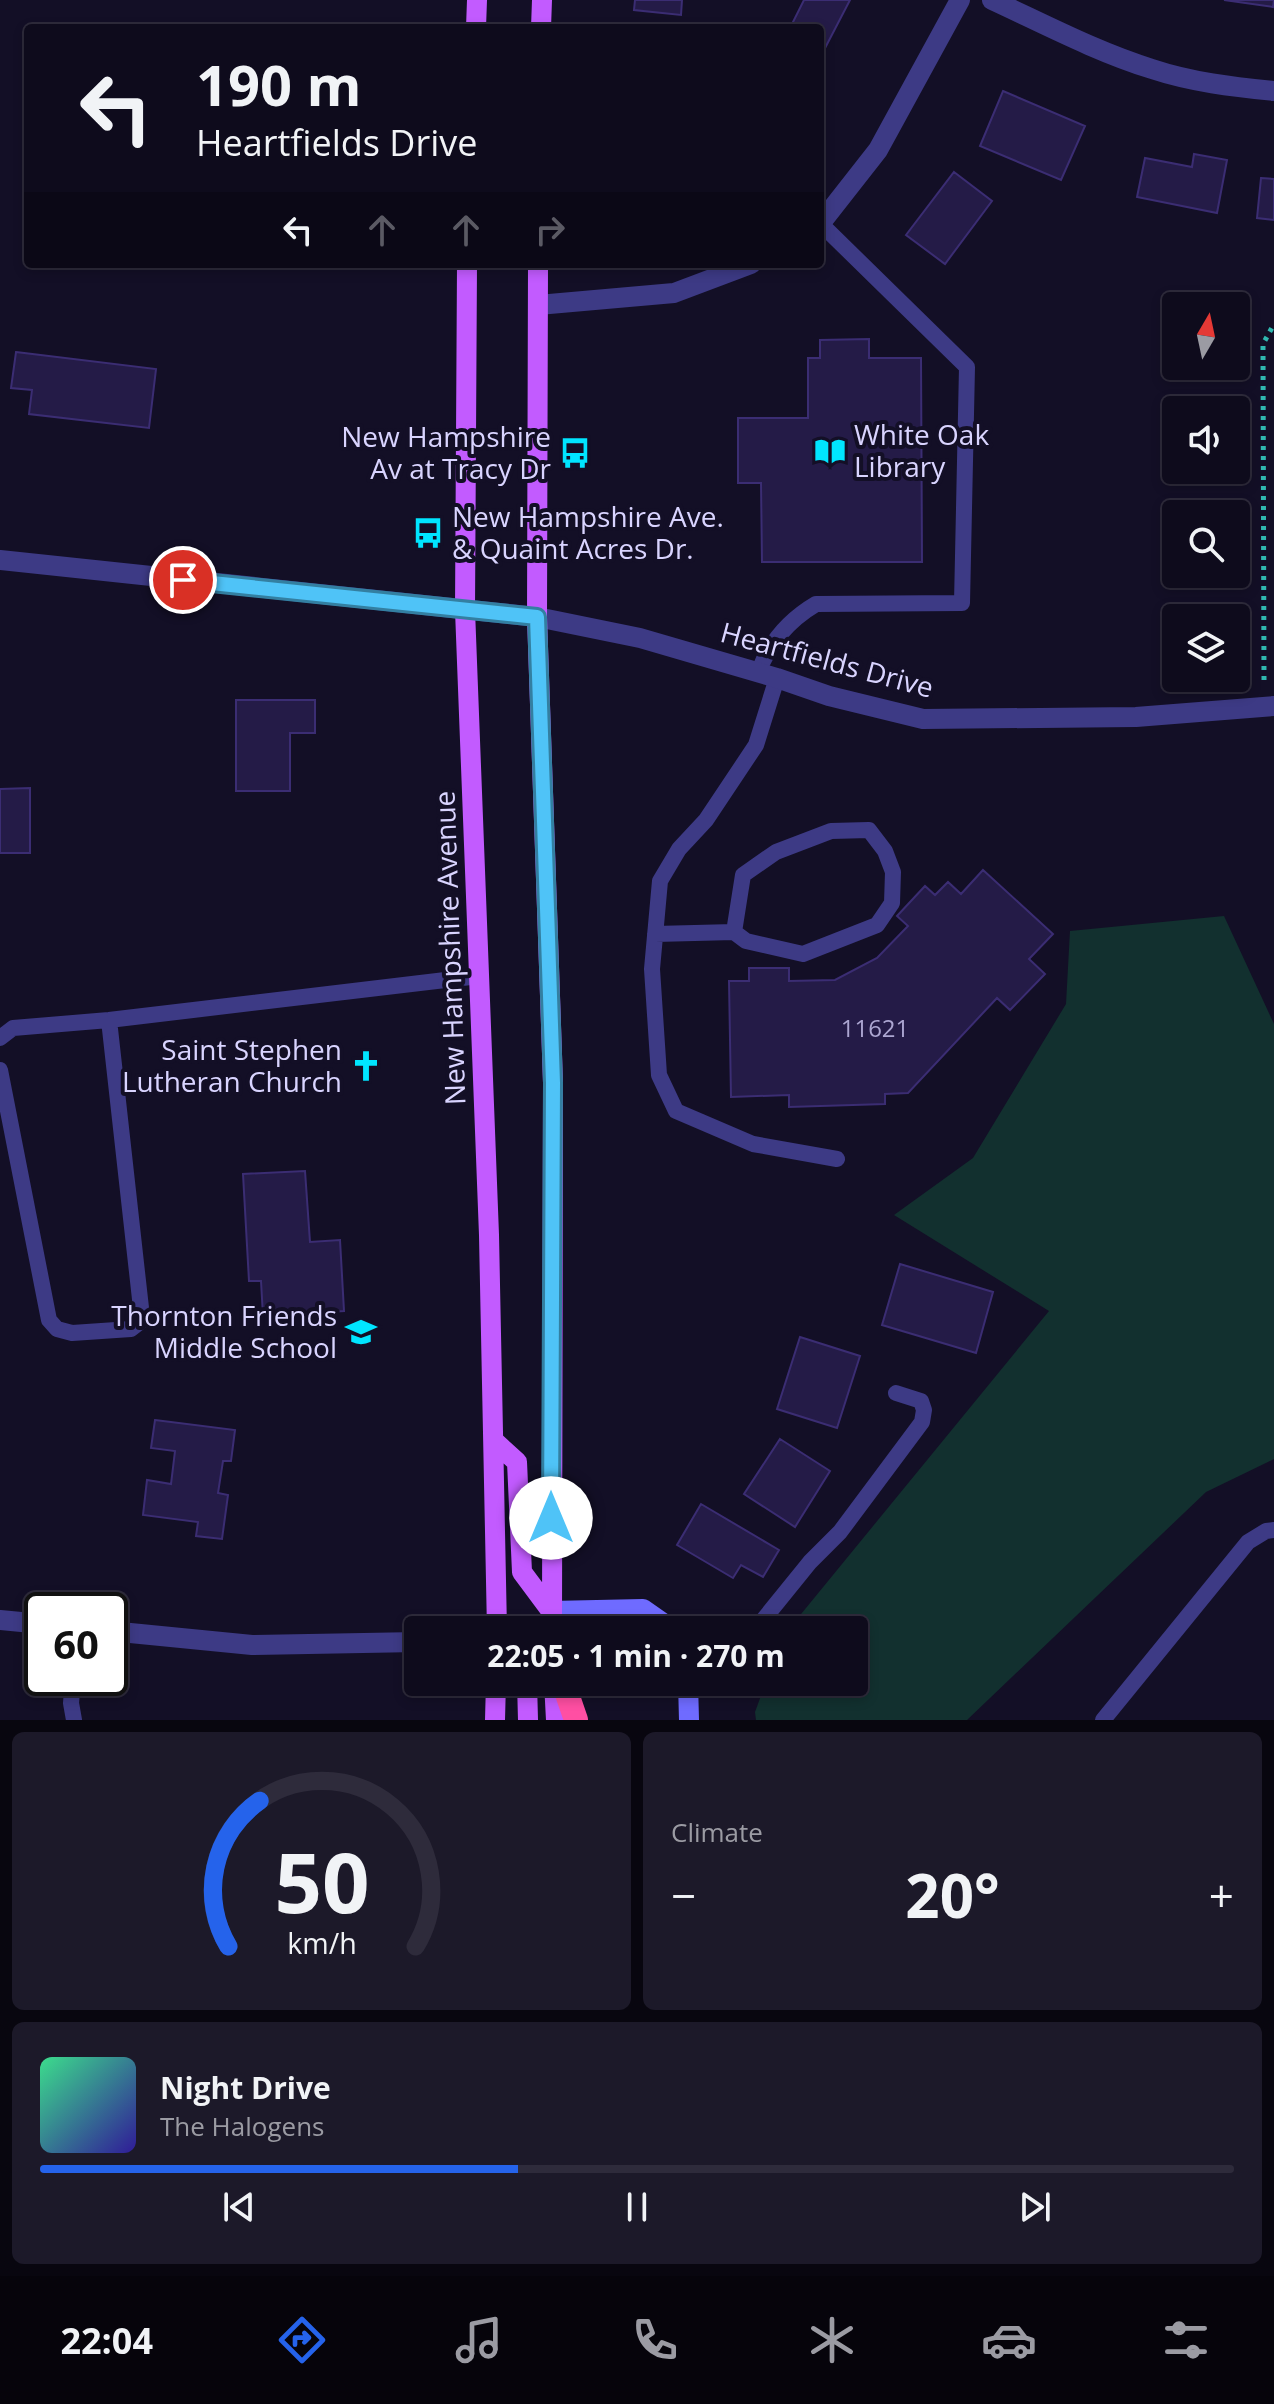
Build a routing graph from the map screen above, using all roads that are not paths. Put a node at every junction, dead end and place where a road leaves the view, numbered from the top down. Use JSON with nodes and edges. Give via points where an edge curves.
{"nodes":[{"id":1,"x":477,"y":0,"type":"edge"},
{"id":2,"x":542,"y":0,"type":"edge"},
{"id":3,"x":960,"y":0,"type":"edge"},
{"id":4,"x":992,"y":0,"type":"edge"},
{"id":5,"x":476,"y":24,"type":"edge"},
{"id":6,"x":541,"y":24,"type":"edge"},
{"id":7,"x":1274,"y":91,"type":"edge"},
{"id":8,"x":824,"y":219,"type":"edge"},
{"id":9,"x":824,"y":228,"type":"edge"},
{"id":10,"x":467,"y":268,"type":"edge"},
{"id":11,"x":538,"y":268,"type":"edge"},
{"id":12,"x":740,"y":268,"type":"edge"},
{"id":13,"x":538,"y":305,"type":"junction"},
{"id":14,"x":0,"y":560,"type":"edge"},
{"id":15,"x":465,"y":610,"type":"junction"},
{"id":16,"x":537,"y":617,"type":"junction"},
{"id":17,"x":768,"y":675,"type":"junction"},
{"id":18,"x":1274,"y":706,"type":"edge"},
{"id":19,"x":734,"y":932,"type":"junction"},
{"id":20,"x":655,"y":934,"type":"junction"},
{"id":21,"x":479,"y":976,"type":"junction"},
{"id":22,"x":109,"y":1020,"type":"junction"},
{"id":23,"x":0,"y":1038,"type":"edge"},
{"id":24,"x":0,"y":1070,"type":"edge"},
{"id":25,"x":837,"y":1159,"type":"dead end"},
{"id":26,"x":896,"y":1393,"type":"dead end"},
{"id":27,"x":494,"y":1441,"type":"junction"},
{"id":28,"x":1274,"y":1530,"type":"edge"},
{"id":29,"x":497,"y":1616,"type":"edge"},
{"id":30,"x":548,"y":1616,"type":"edge"},
{"id":31,"x":551,"y":1616,"type":"edge"},
{"id":32,"x":589,"y":1616,"type":"edge"},
{"id":33,"x":653,"y":1616,"type":"edge"},
{"id":34,"x":766,"y":1616,"type":"edge"},
{"id":35,"x":0,"y":1620,"type":"edge"},
{"id":36,"x":24,"y":1622,"type":"edge"},
{"id":37,"x":128,"y":1633,"type":"edge"},
{"id":38,"x":404,"y":1642,"type":"edge"},
{"id":39,"x":72,"y":1696,"type":"edge"},
{"id":40,"x":496,"y":1696,"type":"edge"},
{"id":41,"x":527,"y":1696,"type":"edge"},
{"id":42,"x":555,"y":1696,"type":"edge"},
{"id":43,"x":568,"y":1696,"type":"edge"},
{"id":44,"x":692,"y":1696,"type":"edge"},
{"id":45,"x":74,"y":1720,"type":"edge"},
{"id":46,"x":495,"y":1720,"type":"edge"},
{"id":47,"x":528,"y":1720,"type":"edge"},
{"id":48,"x":556,"y":1720,"type":"edge"},
{"id":49,"x":576,"y":1720,"type":"edge"},
{"id":50,"x":689,"y":1720,"type":"edge"},
{"id":51,"x":1103,"y":1720,"type":"edge"}],
"edges":[{"from":1,"to":5,"type":"main road"},
{"from":2,"to":6,"type":"main road"},
{"from":3,"to":8,"type":"street","via":[[878,150]]},
{"from":4,"to":7,"type":"street","via":[[1152,69]]},
{"from":9,"to":17,"type":"lane","via":[[967,367],[962,603],[816,604],[796,616],[764,656]]},
{"from":10,"to":15,"type":"main road","name":"New Hampshire Avenue"},
{"from":11,"to":13,"type":"main road"},
{"from":12,"to":13,"type":"street","via":[[674,293]]},
{"from":13,"to":16,"type":"main road"},
{"from":14,"to":15,"type":"street","name":"Heartfields Drive"},
{"from":15,"to":16,"type":"street","name":"Heartfields Drive"},
{"from":15,"to":21,"type":"main road","name":"New Hampshire Avenue"},
{"from":16,"to":17,"type":"street","name":"Heartfields Drive","via":[[640,638]]},
{"from":16,"to":31,"type":"main road","via":[[553,1083]]},
{"from":17,"to":18,"type":"street","name":"Heartfields Drive","via":[[923,719],[1136,717]]},
{"from":17,"to":20,"type":"lane","via":[[756,745],[660,881]]},
{"from":19,"to":19,"type":"lane","via":[[743,875],[776,852],[831,831],[869,830],[885,851],[893,872],[892,903],[877,925],[803,954],[746,941]]},
{"from":19,"to":20,"type":"lane"},
{"from":20,"to":25,"type":"lane","via":[[659,1075],[676,1111],[753,1144]]},
{"from":21,"to":22,"type":"lane"},
{"from":21,"to":27,"type":"main road","name":"New Hampshire Avenue"},
{"from":22,"to":23,"type":"lane","via":[[13,1028]]},
{"from":22,"to":24,"type":"lane","via":[[141,1308],[140,1322],[131,1329],[72,1333],[49,1320]]},
{"from":26,"to":34,"type":"lane","via":[[921,1401],[922,1422],[840,1532]]},
{"from":27,"to":29,"type":"main road","name":"New Hampshire Avenue"},
{"from":27,"to":30,"type":"main road","via":[[517,1462],[522,1572]]},
{"from":28,"to":51,"type":"lane","via":[[1248,1542]]},
{"from":32,"to":33,"type":"street","via":[[643,1609]]},
{"from":35,"to":36,"type":"street"},
{"from":37,"to":38,"type":"street","via":[[252,1645]]},
{"from":39,"to":45,"type":"lane"},
{"from":40,"to":46,"type":"main road"},
{"from":41,"to":47,"type":"main road"},
{"from":42,"to":48,"type":"main road"},
{"from":43,"to":49,"type":"highway"},
{"from":44,"to":50,"type":"street"}]}
